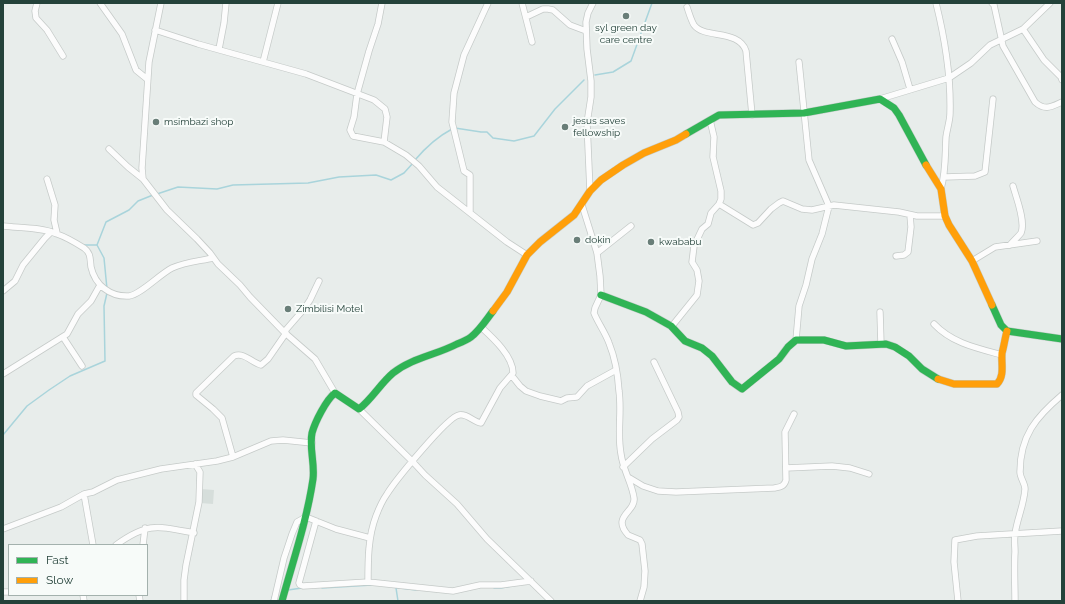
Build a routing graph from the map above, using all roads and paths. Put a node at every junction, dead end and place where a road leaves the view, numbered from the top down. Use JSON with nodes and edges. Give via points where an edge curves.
{"nodes":[{"id":1,"x":37,"y":3,"type":"edge"},
{"id":2,"x":100,"y":3,"type":"edge"},
{"id":3,"x":226,"y":3,"type":"edge"},
{"id":4,"x":278,"y":3,"type":"edge"},
{"id":5,"x":382,"y":3,"type":"edge"},
{"id":6,"x":488,"y":3,"type":"edge"},
{"id":7,"x":522,"y":3,"type":"edge"},
{"id":8,"x":594,"y":3,"type":"edge"},
{"id":9,"x":936,"y":3,"type":"edge"},
{"id":10,"x":992,"y":3,"type":"edge"},
{"id":11,"x":1050,"y":3,"type":"edge"},
{"id":12,"x":159,"y":4,"type":"edge"},
{"id":13,"x":687,"y":7,"type":"dead end"},
{"id":14,"x":526,"y":17,"type":"junction"},
{"id":15,"x":1023,"y":29,"type":"junction"},
{"id":16,"x":155,"y":30,"type":"junction"},
{"id":17,"x":586,"y":31,"type":"junction"},
{"id":18,"x":892,"y":39,"type":"dead end"},
{"id":19,"x":1002,"y":39,"type":"junction"},
{"id":20,"x":532,"y":42,"type":"dead end"},
{"id":21,"x":219,"y":49,"type":"junction"},
{"id":22,"x":63,"y":56,"type":"dead end"},
{"id":23,"x":263,"y":62,"type":"junction"},
{"id":24,"x":799,"y":62,"type":"dead end"},
{"id":25,"x":950,"y":78,"type":"junction"},
{"id":26,"x":1062,"y":78,"type":"edge"},
{"id":27,"x":147,"y":79,"type":"junction"},
{"id":28,"x":910,"y":89,"type":"junction"},
{"id":29,"x":357,"y":94,"type":"junction"},
{"id":30,"x":880,"y":99,"type":"junction"},
{"id":31,"x":993,"y":99,"type":"dead end"},
{"id":32,"x":1062,"y":102,"type":"edge"},
{"id":33,"x":804,"y":113,"type":"junction"},
{"id":34,"x":752,"y":115,"type":"junction"},
{"id":35,"x":710,"y":120,"type":"junction"},
{"id":36,"x":384,"y":142,"type":"junction"},
{"id":37,"x":109,"y":149,"type":"dead end"},
{"id":38,"x":945,"y":177,"type":"junction"},
{"id":39,"x":48,"y":178,"type":"dead end"},
{"id":40,"x":143,"y":179,"type":"junction"},
{"id":41,"x":1013,"y":186,"type":"dead end"},
{"id":42,"x":941,"y":189,"type":"junction"},
{"id":43,"x":590,"y":191,"type":"junction"},
{"id":44,"x":719,"y":204,"type":"junction"},
{"id":45,"x":582,"y":205,"type":"junction"},
{"id":46,"x":829,"y":206,"type":"junction"},
{"id":47,"x":470,"y":211,"type":"junction"},
{"id":48,"x":910,"y":215,"type":"junction"},
{"id":49,"x":945,"y":216,"type":"junction"},
{"id":50,"x":3,"y":226,"type":"edge"},
{"id":51,"x":631,"y":226,"type":"dead end"},
{"id":52,"x":54,"y":233,"type":"junction"},
{"id":53,"x":1037,"y":241,"type":"dead end"},
{"id":54,"x":1010,"y":245,"type":"junction"},
{"id":55,"x":598,"y":253,"type":"junction"},
{"id":56,"x":527,"y":255,"type":"junction"},
{"id":57,"x":896,"y":256,"type":"dead end"},
{"id":58,"x":213,"y":258,"type":"junction"},
{"id":59,"x":972,"y":261,"type":"junction"},
{"id":60,"x":319,"y":281,"type":"dead end"},
{"id":61,"x":100,"y":285,"type":"junction"},
{"id":62,"x":3,"y":291,"type":"edge"},
{"id":63,"x":600,"y":295,"type":"junction"},
{"id":64,"x":880,"y":312,"type":"dead end"},
{"id":65,"x":934,"y":324,"type":"dead end"},
{"id":66,"x":672,"y":326,"type":"junction"},
{"id":67,"x":481,"y":327,"type":"junction"},
{"id":68,"x":1007,"y":331,"type":"junction"},
{"id":69,"x":285,"y":332,"type":"junction"},
{"id":70,"x":63,"y":338,"type":"junction"},
{"id":71,"x":1062,"y":339,"type":"edge"},
{"id":72,"x":796,"y":340,"type":"junction"},
{"id":73,"x":881,"y":344,"type":"junction"},
{"id":74,"x":1002,"y":355,"type":"junction"},
{"id":75,"x":654,"y":362,"type":"dead end"},
{"id":76,"x":82,"y":366,"type":"dead end"},
{"id":77,"x":616,"y":370,"type":"junction"},
{"id":78,"x":3,"y":374,"type":"edge"},
{"id":79,"x":512,"y":376,"type":"junction"},
{"id":80,"x":335,"y":393,"type":"junction"},
{"id":81,"x":1062,"y":395,"type":"edge"},
{"id":82,"x":358,"y":409,"type":"junction"},
{"id":83,"x":794,"y":414,"type":"dead end"},
{"id":84,"x":312,"y":443,"type":"junction"},
{"id":85,"x":233,"y":457,"type":"junction"},
{"id":86,"x":413,"y":462,"type":"junction"},
{"id":87,"x":195,"y":464,"type":"junction"},
{"id":88,"x":623,"y":467,"type":"junction"},
{"id":89,"x":786,"y":468,"type":"junction"},
{"id":90,"x":869,"y":474,"type":"dead end"},
{"id":91,"x":628,"y":477,"type":"junction"},
{"id":92,"x":84,"y":494,"type":"junction"},
{"id":93,"x":306,"y":517,"type":"junction"},
{"id":94,"x":316,"y":521,"type":"junction"},
{"id":95,"x":145,"y":528,"type":"junction"},
{"id":96,"x":3,"y":529,"type":"edge"},
{"id":97,"x":1062,"y":531,"type":"edge"},
{"id":98,"x":194,"y":533,"type":"junction"},
{"id":99,"x":1015,"y":534,"type":"junction"},
{"id":100,"x":370,"y":538,"type":"junction"},
{"id":101,"x":93,"y":544,"type":"edge"},
{"id":102,"x":117,"y":544,"type":"edge"},
{"id":103,"x":143,"y":544,"type":"edge"},
{"id":104,"x":531,"y":581,"type":"junction"},
{"id":105,"x":368,"y":582,"type":"junction"},
{"id":106,"x":184,"y":601,"type":"edge"},
{"id":107,"x":274,"y":601,"type":"edge"},
{"id":108,"x":282,"y":601,"type":"edge"},
{"id":109,"x":551,"y":601,"type":"edge"},
{"id":110,"x":640,"y":601,"type":"edge"},
{"id":111,"x":958,"y":601,"type":"edge"},
{"id":112,"x":1015,"y":601,"type":"edge"}],
"edges":[{"from":1,"to":22,"type":"street","via":[[36,18],[47,30]]},
{"from":2,"to":27,"type":"street","via":[[122,34],[136,70]]},
{"from":3,"to":21,"type":"street"},
{"from":4,"to":23,"type":"street"},
{"from":5,"to":29,"type":"street"},
{"from":6,"to":47,"type":"street","via":[[464,55],[454,92],[452,122],[464,172],[470,175]]},
{"from":7,"to":14,"type":"street"},
{"from":8,"to":17,"type":"street","via":[[587,18]]},
{"from":9,"to":25,"type":"street"},
{"from":10,"to":19,"type":"street"},
{"from":11,"to":15,"type":"street"},
{"from":12,"to":16,"type":"street"},
{"from":13,"to":34,"type":"street","via":[[694,25],[699,30],[739,41],[744,45]]},
{"from":14,"to":17,"type":"street","via":[[548,8],[570,25]]},
{"from":14,"to":20,"type":"street"},
{"from":15,"to":19,"type":"street"},
{"from":15,"to":26,"type":"street","via":[[1044,60]]},
{"from":16,"to":21,"type":"street"},
{"from":16,"to":27,"type":"street"},
{"from":17,"to":43,"type":"street","via":[[591,81],[587,123]]},
{"from":18,"to":28,"type":"street"},
{"from":19,"to":25,"type":"street","via":[[990,45]]},
{"from":19,"to":32,"type":"street","via":[[1035,102],[1045,108]]},
{"from":21,"to":23,"type":"street"},
{"from":23,"to":29,"type":"street","via":[[306,74]]},
{"from":24,"to":33,"type":"street"},
{"from":25,"to":28,"type":"street"},
{"from":25,"to":38,"type":"street"},
{"from":27,"to":40,"type":"street"},
{"from":28,"to":30,"type":"street"},
{"from":29,"to":36,"type":"street","via":[[374,100],[385,109],[387,123]]},
{"from":29,"to":36,"type":"street","via":[[350,130],[353,136]]},
{"from":30,"to":33,"type":"street"},
{"from":30,"to":42,"type":"street","via":[[894,108],[899,115]]},
{"from":31,"to":38,"type":"street","via":[[985,172],[975,176]]},
{"from":33,"to":34,"type":"street"},
{"from":33,"to":46,"type":"street","via":[[808,160]]},
{"from":34,"to":35,"type":"street","via":[[725,114]]},
{"from":35,"to":43,"type":"street","via":[[623,166],[601,180]]},
{"from":35,"to":44,"type":"street","via":[[714,141],[713,157],[721,191]]},
{"from":36,"to":47,"type":"street","via":[[406,155],[437,187]]},
{"from":37,"to":40,"type":"street"},
{"from":38,"to":42,"type":"street"},
{"from":39,"to":52,"type":"street","via":[[55,205]]},
{"from":40,"to":58,"type":"street","via":[[167,210]]},
{"from":41,"to":54,"type":"street","via":[[1022,227],[1021,233]]},
{"from":42,"to":49,"type":"street"},
{"from":43,"to":45,"type":"street"},
{"from":44,"to":46,"type":"street","via":[[753,225],[783,201],[812,210]]},
{"from":44,"to":66,"type":"street","via":[[711,213],[708,224],[702,229],[694,246],[692,262],[697,270],[697,295]]},
{"from":45,"to":55,"type":"street"},
{"from":45,"to":56,"type":"street","via":[[574,215]]},
{"from":46,"to":48,"type":"street"},
{"from":46,"to":72,"type":"street","via":[[799,306]]},
{"from":47,"to":56,"type":"street"},
{"from":48,"to":49,"type":"street"},
{"from":48,"to":57,"type":"street","via":[[912,227],[908,252]]},
{"from":49,"to":59,"type":"street"},
{"from":50,"to":52,"type":"street"},
{"from":51,"to":55,"type":"street"},
{"from":52,"to":61,"type":"street","via":[[86,249],[91,258],[95,279]]},
{"from":52,"to":62,"type":"street","via":[[44,238],[23,265],[15,281]]},
{"from":53,"to":54,"type":"street"},
{"from":54,"to":59,"type":"street","via":[[995,247]]},
{"from":55,"to":63,"type":"street"},
{"from":56,"to":67,"type":"street","via":[[507,292]]},
{"from":58,"to":61,"type":"street","via":[[173,268],[134,295],[107,292]]},
{"from":58,"to":69,"type":"street"},
{"from":59,"to":68,"type":"street","via":[[1001,325]]},
{"from":60,"to":69,"type":"street","via":[[304,309]]},
{"from":61,"to":70,"type":"street"},
{"from":63,"to":66,"type":"street"},
{"from":63,"to":77,"type":"street","via":[[594,313],[609,342]]},
{"from":64,"to":73,"type":"street"},
{"from":65,"to":74,"type":"street","via":[[951,338]]},
{"from":66,"to":72,"type":"street","via":[[686,341],[717,360],[734,386],[742,389],[779,360]]},
{"from":67,"to":79,"type":"street","via":[[496,340],[506,354],[513,368]]},
{"from":67,"to":82,"type":"street","via":[[461,344],[412,361],[393,373],[378,386],[366,404]]},
{"from":68,"to":71,"type":"street"},
{"from":68,"to":74,"type":"street"},
{"from":69,"to":80,"type":"street","via":[[315,359]]},
{"from":69,"to":85,"type":"street","via":[[268,359],[261,365],[238,354],[196,392],[196,395],[222,418]]},
{"from":70,"to":76,"type":"street"},
{"from":70,"to":78,"type":"street"},
{"from":72,"to":73,"type":"street","via":[[824,340],[846,346]]},
{"from":73,"to":74,"type":"street","via":[[895,347],[933,377],[954,384],[997,384],[1002,374]]},
{"from":75,"to":88,"type":"street","via":[[679,417]]},
{"from":77,"to":79,"type":"street","via":[[587,386],[577,397],[561,401],[526,391]]},
{"from":77,"to":88,"type":"street","via":[[620,392],[618,437]]},
{"from":79,"to":86,"type":"street","via":[[500,388],[481,423],[461,414],[455,416],[439,430]]},
{"from":80,"to":82,"type":"street"},
{"from":80,"to":84,"type":"street","via":[[315,425]]},
{"from":81,"to":99,"type":"street","via":[[1042,413],[1028,432],[1020,463],[1020,475],[1025,488]]},
{"from":82,"to":86,"type":"street"},
{"from":83,"to":89,"type":"street","via":[[785,432]]},
{"from":84,"to":85,"type":"street","via":[[271,441]]},
{"from":84,"to":93,"type":"street","via":[[314,475]]},
{"from":85,"to":87,"type":"street"},
{"from":86,"to":100,"type":"street","via":[[379,508]]},
{"from":86,"to":104,"type":"street"},
{"from":87,"to":92,"type":"street","via":[[116,480]]},
{"from":87,"to":98,"type":"street","via":[[200,472]]},
{"from":88,"to":91,"type":"street"},
{"from":89,"to":90,"type":"street","via":[[832,466]]},
{"from":89,"to":91,"type":"street","via":[[785,484],[760,489],[658,491]]},
{"from":91,"to":110,"type":"street","via":[[634,500],[622,519],[628,536],[640,540],[642,544],[645,571]]},
{"from":92,"to":96,"type":"street","via":[[61,507]]},
{"from":92,"to":101,"type":"street"},
{"from":93,"to":94,"type":"street"},
{"from":93,"to":107,"type":"street","via":[[297,522],[292,534]]},
{"from":93,"to":108,"type":"street"},
{"from":94,"to":100,"type":"street"},
{"from":94,"to":105,"type":"street","via":[[300,585]]},
{"from":95,"to":98,"type":"street","via":[[163,527]]},
{"from":95,"to":102,"type":"street"},
{"from":95,"to":103,"type":"street"},
{"from":97,"to":99,"type":"street"},
{"from":98,"to":106,"type":"street","via":[[186,565]]},
{"from":99,"to":111,"type":"street","via":[[955,540],[954,562]]},
{"from":99,"to":112,"type":"street"},
{"from":100,"to":105,"type":"street"},
{"from":104,"to":105,"type":"street","via":[[480,585],[454,591]]},
{"from":104,"to":109,"type":"street"}]}
